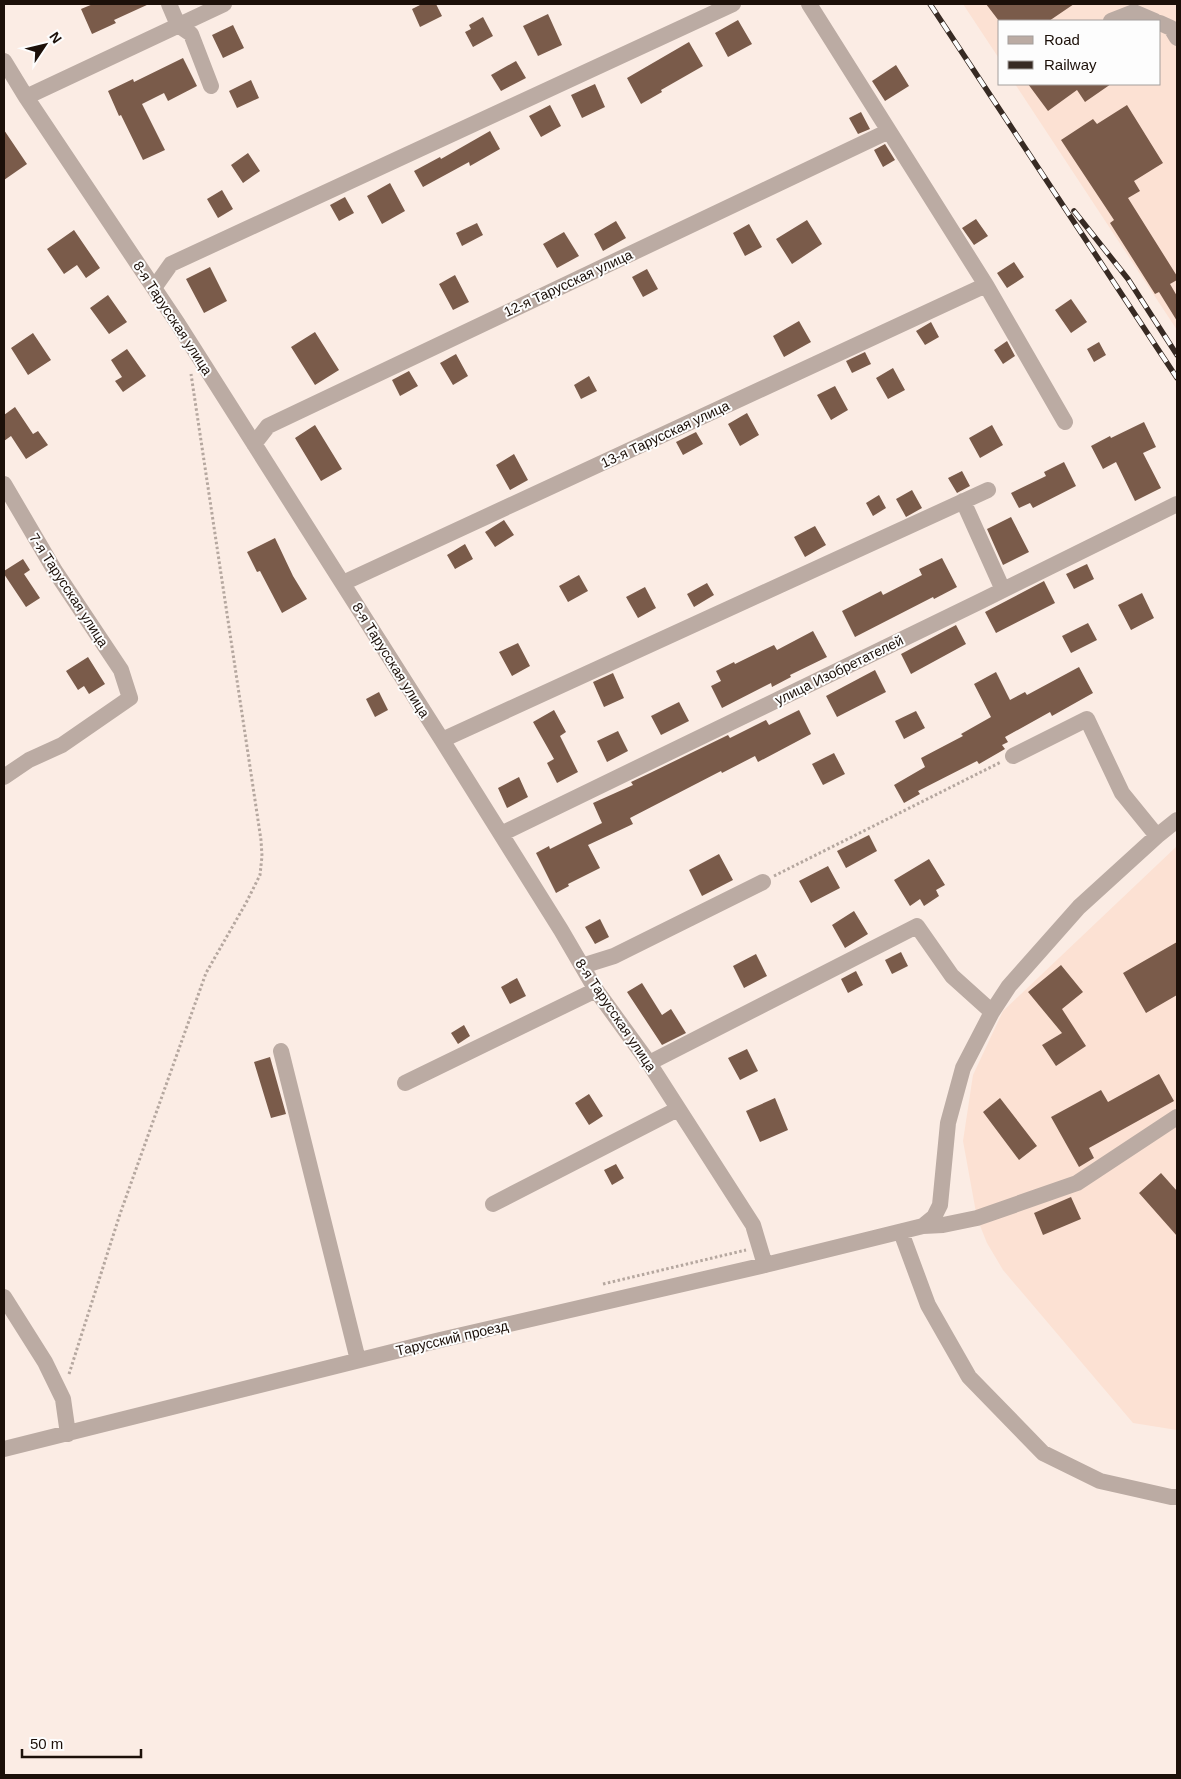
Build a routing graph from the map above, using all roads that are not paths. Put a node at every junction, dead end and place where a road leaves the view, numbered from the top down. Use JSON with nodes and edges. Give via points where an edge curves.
{"nodes":[{"id":1,"x":169,"y":4,"type":"edge"},
{"id":2,"x":224,"y":4,"type":"edge"},
{"id":3,"x":733,"y":4,"type":"edge"},
{"id":4,"x":809,"y":4,"type":"edge"},
{"id":5,"x":1114,"y":20,"type":"edge"},
{"id":6,"x":1153,"y":20,"type":"edge"},
{"id":7,"x":1161,"y":23,"type":"edge"},
{"id":8,"x":178,"y":25,"type":"junction"},
{"id":9,"x":1177,"y":38,"type":"edge"},
{"id":10,"x":4,"y":61,"type":"edge"},
{"id":11,"x":210,"y":86,"type":"dead end"},
{"id":12,"x":26,"y":97,"type":"junction"},
{"id":13,"x":889,"y":131,"type":"junction"},
{"id":14,"x":986,"y":285,"type":"junction"},
{"id":15,"x":154,"y":288,"type":"junction"},
{"id":16,"x":1065,"y":422,"type":"dead end"},
{"id":17,"x":254,"y":444,"type":"junction"},
{"id":18,"x":4,"y":484,"type":"edge"},
{"id":19,"x":988,"y":490,"type":"dead end"},
{"id":20,"x":963,"y":501,"type":"junction"},
{"id":21,"x":1177,"y":504,"type":"edge"},
{"id":22,"x":343,"y":583,"type":"junction"},
{"id":23,"x":1003,"y":590,"type":"junction"},
{"id":24,"x":442,"y":740,"type":"junction"},
{"id":25,"x":1013,"y":756,"type":"road end"},
{"id":26,"x":4,"y":777,"type":"edge"},
{"id":27,"x":1177,"y":820,"type":"edge"},
{"id":28,"x":501,"y":834,"type":"junction"},
{"id":29,"x":1157,"y":836,"type":"junction"},
{"id":30,"x":763,"y":882,"type":"road end"},
{"id":31,"x":582,"y":966,"type":"junction"},
{"id":32,"x":596,"y":990,"type":"junction"},
{"id":33,"x":992,"y":1012,"type":"junction"},
{"id":34,"x":281,"y":1051,"type":"dead end"},
{"id":35,"x":649,"y":1063,"type":"junction"},
{"id":36,"x":404,"y":1083,"type":"dead end"},
{"id":37,"x":678,"y":1109,"type":"junction"},
{"id":38,"x":1177,"y":1117,"type":"edge"},
{"id":39,"x":493,"y":1204,"type":"dead end"},
{"id":40,"x":923,"y":1226,"type":"junction"},
{"id":41,"x":901,"y":1232,"type":"junction"},
{"id":42,"x":765,"y":1265,"type":"junction"},
{"id":43,"x":4,"y":1297,"type":"edge"},
{"id":44,"x":358,"y":1360,"type":"junction"},
{"id":45,"x":68,"y":1434,"type":"junction"},
{"id":46,"x":4,"y":1449,"type":"edge"},
{"id":47,"x":1177,"y":1497,"type":"edge"}],
"edges":[{"from":1,"to":8,"type":"street"},
{"from":2,"to":8,"type":"street"},
{"from":3,"to":15,"type":"street","via":[[171,264]]},
{"from":4,"to":13,"type":"street"},
{"from":5,"to":6,"type":"street","via":[[1134,12]]},
{"from":7,"to":9,"type":"street","via":[[1171,28]]},
{"from":8,"to":11,"type":"street","via":[[192,34]]},
{"from":8,"to":12,"type":"street"},
{"from":10,"to":12,"type":"street","name":"8-я Тарусская улица"},
{"from":12,"to":15,"type":"street","name":"8-я Тарусская улица"},
{"from":13,"to":14,"type":"street"},
{"from":13,"to":17,"type":"street","name":"12-я Тарусская улица","via":[[268,426]]},
{"from":14,"to":16,"type":"street"},
{"from":14,"to":22,"type":"street","name":"13-я Тарусская улица"},
{"from":15,"to":17,"type":"street","name":"8-я Тарусская улица"},
{"from":17,"to":22,"type":"street","name":"8-я Тарусская улица"},
{"from":18,"to":26,"type":"street","name":"7-я Тарусская улица","via":[[55,571],[121,670],[130,698],[62,745],[29,760]]},
{"from":19,"to":20,"type":"street"},
{"from":20,"to":23,"type":"street"},
{"from":20,"to":24,"type":"street"},
{"from":21,"to":23,"type":"street","name":"улица Изобретателей"},
{"from":22,"to":24,"type":"street","name":"8-я Тарусская улица"},
{"from":23,"to":28,"type":"street","name":"улица Изобретателей"},
{"from":24,"to":28,"type":"street","name":"8-я Тарусская улица"},
{"from":25,"to":29,"type":"street","via":[[1087,719],[1122,792]]},
{"from":27,"to":29,"type":"street"},
{"from":28,"to":31,"type":"street","name":"8-я Тарусская улица"},
{"from":29,"to":33,"type":"street","via":[[1079,907],[1009,986]]},
{"from":30,"to":31,"type":"street","via":[[614,956]]},
{"from":31,"to":32,"type":"street","name":"8-я Тарусская улица"},
{"from":32,"to":35,"type":"street","name":"8-я Тарусская улица"},
{"from":32,"to":36,"type":"street"},
{"from":33,"to":35,"type":"street","via":[[952,976],[916,926]]},
{"from":33,"to":40,"type":"street","via":[[963,1068],[948,1122],[940,1205],[934,1217]]},
{"from":34,"to":44,"type":"street"},
{"from":35,"to":37,"type":"street","name":"8-я Тарусская улица"},
{"from":37,"to":39,"type":"street"},
{"from":37,"to":42,"type":"street","name":"8-я Тарусская улица","via":[[753,1226]]},
{"from":38,"to":40,"type":"street","name":"Тарусский проезд","via":[[1078,1183],[978,1218]]},
{"from":40,"to":41,"type":"street","name":"Тарусский проезд"},
{"from":41,"to":42,"type":"street","name":"Тарусский проезд"},
{"from":41,"to":47,"type":"street","via":[[928,1305],[969,1376],[1043,1453],[1100,1481]]},
{"from":42,"to":44,"type":"street","name":"Тарусский проезд"},
{"from":43,"to":45,"type":"street","via":[[45,1362],[62,1398]]},
{"from":44,"to":45,"type":"street","name":"Тарусский проезд"},
{"from":45,"to":46,"type":"street","name":"Тарусский проезд"}]}
